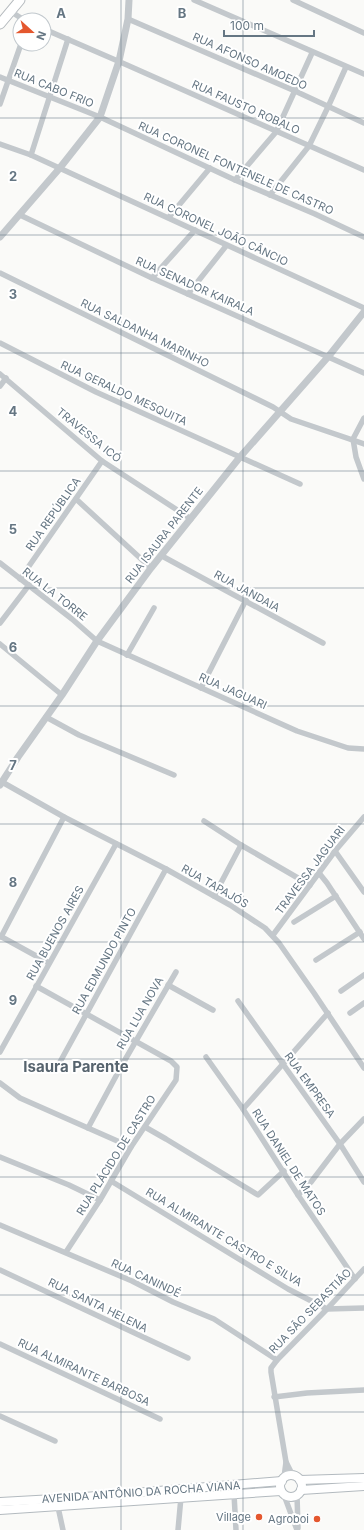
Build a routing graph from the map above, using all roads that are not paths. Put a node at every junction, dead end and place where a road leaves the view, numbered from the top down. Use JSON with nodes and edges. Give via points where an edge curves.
{"nodes":[{"id":1,"x":20,"y":0,"type":"edge"},
{"id":2,"x":129,"y":0,"type":"edge"},
{"id":3,"x":194,"y":0,"type":"edge"},
{"id":4,"x":293,"y":0,"type":"edge"},
{"id":5,"x":6,"y":14,"type":"edge"},
{"id":6,"x":128,"y":19,"type":"junction"},
{"id":7,"x":0,"y":24,"type":"edge"},
{"id":8,"x":52,"y":32,"type":"edge"},
{"id":9,"x":364,"y":32,"type":"edge"},
{"id":10,"x":68,"y":39,"type":"junction"},
{"id":11,"x":18,"y":52,"type":"edge"},
{"id":12,"x":312,"y":53,"type":"junction"},
{"id":13,"x":119,"y":61,"type":"junction"},
{"id":14,"x":346,"y":67,"type":"junction"},
{"id":15,"x":364,"y":74,"type":"edge"},
{"id":16,"x":0,"y":77,"type":"edge"},
{"id":17,"x":9,"y":80,"type":"junction"},
{"id":18,"x":295,"y":91,"type":"junction"},
{"id":19,"x":50,"y":96,"type":"junction"},
{"id":20,"x":0,"y":104,"type":"edge"},
{"id":21,"x":328,"y":107,"type":"junction"},
{"id":22,"x":100,"y":117,"type":"junction"},
{"id":23,"x":364,"y":123,"type":"edge"},
{"id":24,"x":276,"y":132,"type":"junction"},
{"id":25,"x":0,"y":144,"type":"edge"},
{"id":26,"x":308,"y":146,"type":"junction"},
{"id":27,"x":31,"y":155,"type":"junction"},
{"id":28,"x":210,"y":168,"type":"junction"},
{"id":29,"x":59,"y":169,"type":"junction"},
{"id":30,"x":364,"y":170,"type":"edge"},
{"id":31,"x":235,"y":180,"type":"junction"},
{"id":32,"x":270,"y":195,"type":"junction"},
{"id":33,"x":20,"y":215,"type":"junction"},
{"id":34,"x":169,"y":217,"type":"junction"},
{"id":35,"x":195,"y":230,"type":"junction"},
{"id":36,"x":0,"y":237,"type":"edge"},
{"id":37,"x":364,"y":237,"type":"edge"},
{"id":38,"x":226,"y":246,"type":"junction"},
{"id":39,"x":0,"y":273,"type":"edge"},
{"id":40,"x":152,"y":278,"type":"junction"},
{"id":41,"x":188,"y":294,"type":"junction"},
{"id":42,"x":364,"y":308,"type":"edge"},
{"id":43,"x":363,"y":316,"type":"edge"},
{"id":44,"x":0,"y":343,"type":"edge"},
{"id":45,"x":328,"y":357,"type":"junction"},
{"id":46,"x":364,"y":373,"type":"edge"},
{"id":47,"x":0,"y":374,"type":"edge"},
{"id":48,"x":6,"y":378,"type":"junction"},
{"id":49,"x":0,"y":386,"type":"edge"},
{"id":50,"x":281,"y":412,"type":"junction"},
{"id":51,"x":364,"y":418,"type":"edge"},
{"id":52,"x":353,"y":440,"type":"junction"},
{"id":53,"x":364,"y":444,"type":"edge"},
{"id":54,"x":240,"y":457,"type":"junction"},
{"id":55,"x":102,"y":461,"type":"junction"},
{"id":56,"x":364,"y":479,"type":"edge"},
{"id":57,"x":300,"y":484,"type":"dead end"},
{"id":58,"x":76,"y":499,"type":"junction"},
{"id":59,"x":191,"y":519,"type":"junction"},
{"id":60,"x":162,"y":556,"type":"junction"},
{"id":61,"x":0,"y":563,"type":"edge"},
{"id":62,"x":151,"y":568,"type":"junction"},
{"id":63,"x":20,"y":579,"type":"junction"},
{"id":64,"x":29,"y":585,"type":"junction"},
{"id":65,"x":246,"y":600,"type":"junction"},
{"id":66,"x":154,"y":608,"type":"dead end"},
{"id":67,"x":0,"y":623,"type":"edge"},
{"id":68,"x":98,"y":641,"type":"junction"},
{"id":69,"x":323,"y":643,"type":"dead end"},
{"id":70,"x":0,"y":644,"type":"edge"},
{"id":71,"x":127,"y":654,"type":"junction"},
{"id":72,"x":201,"y":688,"type":"junction"},
{"id":73,"x":62,"y":695,"type":"junction"},
{"id":74,"x":46,"y":717,"type":"junction"},
{"id":75,"x":364,"y":749,"type":"edge"},
{"id":76,"x":174,"y":775,"type":"dead end"},
{"id":77,"x":1,"y":784,"type":"edge"},
{"id":78,"x":64,"y":817,"type":"junction"},
{"id":79,"x":204,"y":821,"type":"dead end"},
{"id":80,"x":363,"y":821,"type":"edge"},
{"id":81,"x":116,"y":844,"type":"junction"},
{"id":82,"x":242,"y":845,"type":"junction"},
{"id":83,"x":335,"y":851,"type":"junction"},
{"id":84,"x":166,"y":869,"type":"junction"},
{"id":85,"x":319,"y":873,"type":"junction"},
{"id":86,"x":310,"y":885,"type":"junction"},
{"id":87,"x":364,"y":892,"type":"edge"},
{"id":88,"x":214,"y":896,"type":"junction"},
{"id":89,"x":336,"y":896,"type":"junction"},
{"id":90,"x":294,"y":922,"type":"dead end"},
{"id":91,"x":360,"y":932,"type":"junction"},
{"id":92,"x":273,"y":935,"type":"junction"},
{"id":93,"x":1,"y":937,"type":"edge"},
{"id":94,"x":364,"y":938,"type":"edge"},
{"id":95,"x":316,"y":960,"type":"dead end"},
{"id":96,"x":49,"y":963,"type":"junction"},
{"id":97,"x":176,"y":972,"type":"dead end"},
{"id":98,"x":364,"y":975,"type":"edge"},
{"id":99,"x":168,"y":985,"type":"junction"},
{"id":100,"x":36,"y":986,"type":"junction"},
{"id":101,"x":341,"y":991,"type":"dead end"},
{"id":102,"x":238,"y":1001,"type":"dead end"},
{"id":103,"x":364,"y":1003,"type":"edge"},
{"id":104,"x":213,"y":1010,"type":"dead end"},
{"id":105,"x":328,"y":1013,"type":"junction"},
{"id":106,"x":350,"y":1013,"type":"dead end"},
{"id":107,"x":86,"y":1014,"type":"junction"},
{"id":108,"x":135,"y":1042,"type":"junction"},
{"id":109,"x":0,"y":1052,"type":"edge"},
{"id":110,"x":206,"y":1057,"type":"dead end"},
{"id":111,"x":60,"y":1062,"type":"dead end"},
{"id":112,"x":283,"y":1064,"type":"junction"},
{"id":113,"x":364,"y":1068,"type":"edge"},
{"id":114,"x":0,"y":1083,"type":"edge"},
{"id":115,"x":243,"y":1109,"type":"junction"},
{"id":116,"x":364,"y":1119,"type":"edge"},
{"id":117,"x":144,"y":1127,"type":"junction"},
{"id":118,"x":88,"y":1128,"type":"junction"},
{"id":119,"x":340,"y":1144,"type":"junction"},
{"id":120,"x":131,"y":1147,"type":"junction"},
{"id":121,"x":0,"y":1157,"type":"edge"},
{"id":122,"x":284,"y":1171,"type":"junction"},
{"id":123,"x":111,"y":1181,"type":"junction"},
{"id":124,"x":364,"y":1182,"type":"edge"},
{"id":125,"x":298,"y":1195,"type":"junction"},
{"id":126,"x":100,"y":1200,"type":"junction"},
{"id":127,"x":0,"y":1225,"type":"edge"},
{"id":128,"x":66,"y":1252,"type":"junction"},
{"id":129,"x":364,"y":1269,"type":"edge"},
{"id":130,"x":0,"y":1270,"type":"edge"},
{"id":131,"x":355,"y":1278,"type":"junction"},
{"id":132,"x":364,"y":1308,"type":"edge"},
{"id":133,"x":327,"y":1309,"type":"junction"},
{"id":134,"x":0,"y":1344,"type":"edge"},
{"id":135,"x":188,"y":1358,"type":"dead end"},
{"id":136,"x":277,"y":1360,"type":"junction"},
{"id":137,"x":364,"y":1390,"type":"edge"},
{"id":138,"x":274,"y":1397,"type":"junction"},
{"id":139,"x":0,"y":1416,"type":"edge"},
{"id":140,"x":160,"y":1419,"type":"dead end"},
{"id":141,"x":55,"y":1441,"type":"dead end"},
{"id":142,"x":286,"y":1462,"type":"junction"},
{"id":143,"x":296,"y":1478,"type":"junction"},
{"id":144,"x":364,"y":1478,"type":"edge"},
{"id":145,"x":283,"y":1479,"type":"junction"},
{"id":146,"x":364,"y":1486,"type":"edge"},
{"id":147,"x":299,"y":1492,"type":"junction"},
{"id":148,"x":282,"y":1493,"type":"junction"},
{"id":149,"x":234,"y":1494,"type":"junction"},
{"id":150,"x":181,"y":1497,"type":"junction"},
{"id":151,"x":0,"y":1502,"type":"edge"},
{"id":152,"x":58,"y":1507,"type":"junction"},
{"id":153,"x":0,"y":1510,"type":"edge"},
{"id":154,"x":63,"y":1530,"type":"edge"},
{"id":155,"x":178,"y":1530,"type":"edge"},
{"id":156,"x":236,"y":1530,"type":"edge"},
{"id":157,"x":297,"y":1530,"type":"edge"}],
"edges":[{"from":1,"to":5,"type":"main road"},
{"from":2,"to":6,"type":"street"},
{"from":3,"to":12,"type":"street"},
{"from":4,"to":9,"type":"street"},
{"from":5,"to":7,"type":"main road"},
{"from":6,"to":13,"type":"street"},
{"from":6,"to":18,"type":"street","name":"RUA AFONSO AMOEDO"},
{"from":8,"to":10,"type":"street","name":"RUA FAUSTO ROBALO"},
{"from":10,"to":13,"type":"street","name":"RUA FAUSTO ROBALO"},
{"from":10,"to":19,"type":"street"},
{"from":11,"to":17,"type":"street"},
{"from":12,"to":14,"type":"street"},
{"from":12,"to":18,"type":"street"},
{"from":13,"to":22,"type":"street"},
{"from":13,"to":24,"type":"street","name":"RUA FAUSTO ROBALO"},
{"from":14,"to":15,"type":"street"},
{"from":14,"to":21,"type":"street"},
{"from":16,"to":17,"type":"street","name":"RUA CABO FRIO"},
{"from":17,"to":19,"type":"street","name":"RUA CABO FRIO"},
{"from":17,"to":20,"type":"street"},
{"from":18,"to":21,"type":"street","name":"RUA AFONSO AMOEDO"},
{"from":18,"to":24,"type":"street"},
{"from":19,"to":22,"type":"street","name":"RUA CABO FRIO"},
{"from":19,"to":27,"type":"street"},
{"from":21,"to":23,"type":"street","name":"RUA AFONSO AMOEDO"},
{"from":21,"to":26,"type":"street"},
{"from":22,"to":28,"type":"street","name":"RUA CORONEL FONTENELE DE CASTRO"},
{"from":22,"to":29,"type":"street"},
{"from":24,"to":26,"type":"street","name":"RUA FAUSTO ROBALO"},
{"from":24,"to":31,"type":"street"},
{"from":25,"to":27,"type":"street","name":"RUA CORONEL JOÃO CÂNCIO"},
{"from":26,"to":30,"type":"street","name":"RUA FAUSTO ROBALO"},
{"from":26,"to":32,"type":"street"},
{"from":27,"to":29,"type":"street","name":"RUA CORONEL JOÃO CÂNCIO"},
{"from":28,"to":31,"type":"street","name":"RUA CORONEL FONTENELE DE CASTRO"},
{"from":28,"to":34,"type":"street"},
{"from":29,"to":33,"type":"street"},
{"from":29,"to":34,"type":"street","name":"RUA CORONEL JOÃO CÂNCIO"},
{"from":31,"to":32,"type":"street","name":"RUA CORONEL FONTENELE DE CASTRO"},
{"from":32,"to":37,"type":"street","name":"RUA CORONEL FONTENELE DE CASTRO"},
{"from":33,"to":36,"type":"street"},
{"from":33,"to":40,"type":"street","name":"RUA SENADOR KAIRALA"},
{"from":34,"to":35,"type":"street","name":"RUA CORONEL JOÃO CÂNCIO"},
{"from":35,"to":38,"type":"street","name":"RUA CORONEL JOÃO CÂNCIO"},
{"from":35,"to":40,"type":"street"},
{"from":38,"to":41,"type":"street"},
{"from":38,"to":42,"type":"street","name":"RUA CORONEL JOÃO CÂNCIO"},
{"from":39,"to":50,"type":"street","name":"RUA SALDANHA MARINHO"},
{"from":40,"to":41,"type":"street","name":"RUA SENADOR KAIRALA"},
{"from":41,"to":45,"type":"street","name":"RUA SENADOR KAIRALA"},
{"from":43,"to":45,"type":"street","name":"RUA ISAURA PARENTE"},
{"from":44,"to":54,"type":"street","name":"RUA GERALDO MESQUITA","via":[[96,392]]},
{"from":45,"to":46,"type":"street","name":"RUA SENADOR KAIRALA"},
{"from":45,"to":50,"type":"street","name":"RUA ISAURA PARENTE"},
{"from":47,"to":48,"type":"street","name":"TRAVESSA ICÓ"},
{"from":48,"to":49,"type":"street"},
{"from":48,"to":55,"type":"street","name":"TRAVESSA ICÓ"},
{"from":50,"to":52,"type":"street","name":"RUA SALDANHA MARINHO","via":[[291,419]]},
{"from":50,"to":54,"type":"street","name":"RUA ISAURA PARENTE"},
{"from":51,"to":52,"type":"street"},
{"from":52,"to":53,"type":"street","name":"RUA SALDANHA MARINHO"},
{"from":52,"to":56,"type":"street"},
{"from":54,"to":57,"type":"street","name":"RUA GERALDO MESQUITA"},
{"from":54,"to":59,"type":"street","name":"RUA ISAURA PARENTE"},
{"from":55,"to":58,"type":"street","name":"RUA REPÚBLICA"},
{"from":55,"to":59,"type":"street","name":"TRAVESSA ICÓ"},
{"from":58,"to":62,"type":"street"},
{"from":58,"to":63,"type":"street","name":"RUA REPÚBLICA"},
{"from":59,"to":60,"type":"street","name":"RUA ISAURA PARENTE"},
{"from":60,"to":62,"type":"street","name":"RUA ISAURA PARENTE"},
{"from":60,"to":65,"type":"street","name":"RUA JANDAIA"},
{"from":61,"to":63,"type":"street","name":"RUA LA TORRE"},
{"from":62,"to":68,"type":"street","name":"RUA ISAURA PARENTE"},
{"from":63,"to":64,"type":"street","name":"RUA LA TORRE"},
{"from":64,"to":67,"type":"street"},
{"from":64,"to":68,"type":"street","name":"RUA LA TORRE"},
{"from":65,"to":69,"type":"street","name":"RUA JANDAIA"},
{"from":65,"to":72,"type":"street"},
{"from":66,"to":71,"type":"street"},
{"from":68,"to":71,"type":"street","name":"RUA JAGUARI"},
{"from":68,"to":73,"type":"street","name":"RUA ISAURA PARENTE"},
{"from":70,"to":73,"type":"street"},
{"from":71,"to":72,"type":"street","name":"RUA JAGUARI"},
{"from":72,"to":75,"type":"street","name":"RUA JAGUARI","via":[[297,731],[348,748]]},
{"from":73,"to":74,"type":"street","name":"RUA ISAURA PARENTE"},
{"from":74,"to":76,"type":"street","via":[[79,735]]},
{"from":74,"to":77,"type":"street","name":"RUA ISAURA PARENTE"},
{"from":77,"to":78,"type":"street","name":"RUA TAPAJÓS"},
{"from":78,"to":81,"type":"street","name":"RUA TAPAJÓS"},
{"from":78,"to":93,"type":"street"},
{"from":79,"to":82,"type":"street"},
{"from":80,"to":83,"type":"street","name":"TRAVESSA JAGUARI"},
{"from":81,"to":84,"type":"street","name":"RUA TAPAJÓS"},
{"from":81,"to":96,"type":"street","name":"RUA BUENOS AIRES"},
{"from":82,"to":86,"type":"street"},
{"from":82,"to":88,"type":"street"},
{"from":83,"to":85,"type":"street","name":"TRAVESSA JAGUARI"},
{"from":83,"to":87,"type":"street"},
{"from":84,"to":88,"type":"street","name":"RUA TAPAJÓS"},
{"from":84,"to":107,"type":"street","name":"RUA EDMUNDO PINTO"},
{"from":85,"to":86,"type":"street","name":"TRAVESSA JAGUARI"},
{"from":85,"to":89,"type":"street"},
{"from":86,"to":92,"type":"street","name":"TRAVESSA JAGUARI"},
{"from":88,"to":92,"type":"street","name":"RUA TAPAJÓS","via":[[257,922]]},
{"from":89,"to":90,"type":"street"},
{"from":89,"to":91,"type":"street"},
{"from":91,"to":94,"type":"street"},
{"from":91,"to":95,"type":"street"},
{"from":92,"to":105,"type":"street","name":"RUA TAPAJÓS"},
{"from":93,"to":96,"type":"street"},
{"from":96,"to":100,"type":"street","name":"RUA BUENOS AIRES"},
{"from":97,"to":99,"type":"street","name":"RUA LUA NOVA"},
{"from":98,"to":101,"type":"street"},
{"from":99,"to":104,"type":"street"},
{"from":99,"to":108,"type":"street","name":"RUA LUA NOVA"},
{"from":100,"to":107,"type":"street"},
{"from":100,"to":109,"type":"street","name":"RUA BUENOS AIRES"},
{"from":102,"to":112,"type":"street","name":"RUA EMPRESA"},
{"from":103,"to":106,"type":"street"},
{"from":105,"to":112,"type":"street"},
{"from":105,"to":113,"type":"street","name":"RUA TAPAJÓS"},
{"from":107,"to":108,"type":"street"},
{"from":107,"to":111,"type":"street","name":"RUA EDMUNDO PINTO"},
{"from":108,"to":117,"type":"street","name":"RUA PLÁCIDO DE CASTRO","via":[[171,1061],[177,1067],[176,1080]]},
{"from":108,"to":118,"type":"street","name":"RUA LUA NOVA"},
{"from":110,"to":115,"type":"street","name":"RUA DANIEL DE MATOS"},
{"from":112,"to":115,"type":"street"},
{"from":112,"to":119,"type":"street","name":"RUA EMPRESA"},
{"from":114,"to":118,"type":"street","via":[[20,1098]]},
{"from":115,"to":122,"type":"street","name":"RUA DANIEL DE MATOS"},
{"from":116,"to":119,"type":"street"},
{"from":117,"to":120,"type":"street","name":"RUA PLÁCIDO DE CASTRO"},
{"from":117,"to":122,"type":"street","via":[[258,1195]]},
{"from":118,"to":120,"type":"street"},
{"from":119,"to":124,"type":"street","name":"RUA EMPRESA"},
{"from":119,"to":125,"type":"street"},
{"from":120,"to":123,"type":"street","name":"RUA PLÁCIDO DE CASTRO"},
{"from":121,"to":126,"type":"street"},
{"from":122,"to":125,"type":"street","name":"RUA DANIEL DE MATOS"},
{"from":123,"to":126,"type":"street","name":"RUA PLÁCIDO DE CASTRO"},
{"from":123,"to":133,"type":"street","name":"RUA ALMIRANTE CASTRO E SILVA","via":[[288,1289]]},
{"from":125,"to":131,"type":"street","name":"RUA DANIEL DE MATOS"},
{"from":126,"to":128,"type":"street","name":"RUA PLÁCIDO DE CASTRO"},
{"from":127,"to":128,"type":"street","name":"RUA CANINDÉ"},
{"from":128,"to":136,"type":"street","name":"RUA CANINDÉ","via":[[214,1319]]},
{"from":129,"to":131,"type":"street","name":"RUA SÃO SEBASTIÃO"},
{"from":130,"to":135,"type":"street","name":"RUA SANTA HELENA"},
{"from":131,"to":133,"type":"street","name":"RUA SÃO SEBASTIÃO"},
{"from":132,"to":133,"type":"street"},
{"from":133,"to":136,"type":"street","name":"RUA SÃO SEBASTIÃO"},
{"from":134,"to":140,"type":"street","name":"RUA ALMIRANTE BARBOSA"},
{"from":136,"to":138,"type":"street","name":"RUA SÃO SEBASTIÃO","via":[[271,1368]]},
{"from":137,"to":138,"type":"street"},
{"from":138,"to":142,"type":"street","name":"RUA SÃO SEBASTIÃO"},
{"from":139,"to":141,"type":"street"},
{"from":142,"to":143,"type":"street","name":"RUA SÃO SEBASTIÃO"},
{"from":142,"to":145,"type":"street","name":"RUA SÃO SEBASTIÃO"},
{"from":143,"to":144,"type":"main road"},
{"from":143,"to":145,"type":"main road","via":[[287,1476]]},
{"from":143,"to":147,"type":"main road","via":[[302,1484]]},
{"from":145,"to":148,"type":"main road","via":[[280,1486]]},
{"from":145,"to":151,"type":"main road","name":"AVENIDA ANTÔNIO DA ROCHA VIANA","via":[[104,1496]]},
{"from":146,"to":147,"type":"main road"},
{"from":147,"to":148,"type":"main road","via":[[290,1497]]},
{"from":147,"to":157,"type":"street"},
{"from":148,"to":149,"type":"main road","name":"AVENIDA ANTÔNIO DA ROCHA VIANA"},
{"from":148,"to":157,"type":"street"},
{"from":149,"to":150,"type":"main road","name":"AVENIDA ANTÔNIO DA ROCHA VIANA"},
{"from":149,"to":156,"type":"street"},
{"from":150,"to":152,"type":"main road","name":"AVENIDA ANTÔNIO DA ROCHA VIANA"},
{"from":150,"to":155,"type":"street"},
{"from":152,"to":153,"type":"main road","name":"AVENIDA ANTÔNIO DA ROCHA VIANA"},
{"from":152,"to":154,"type":"street"}]}
